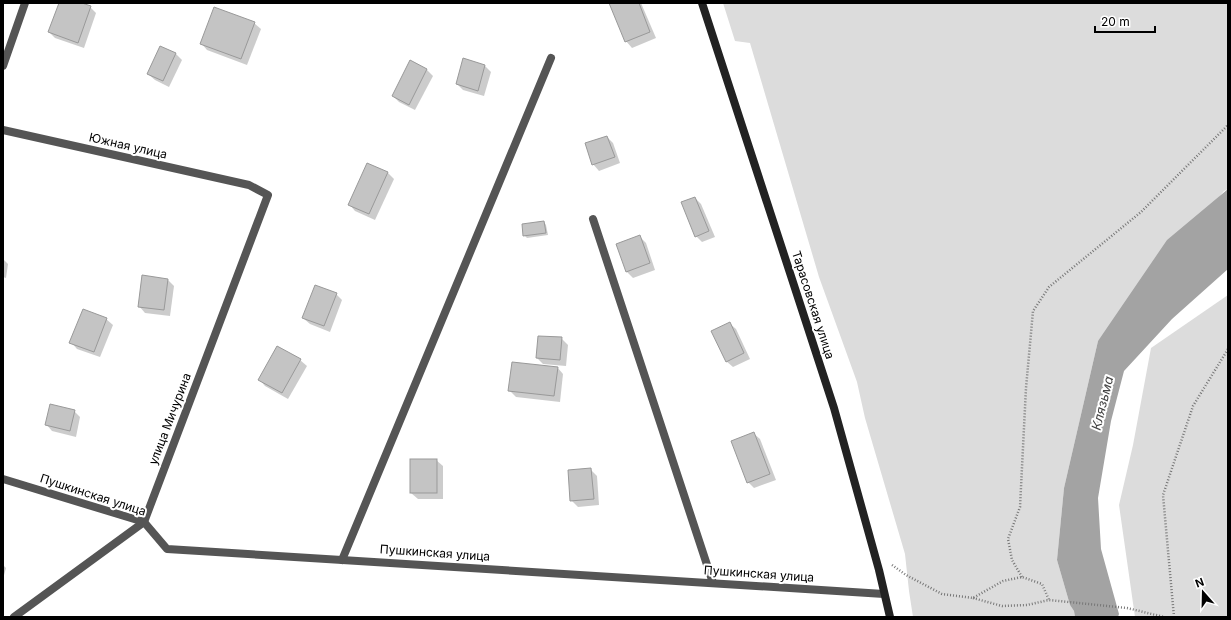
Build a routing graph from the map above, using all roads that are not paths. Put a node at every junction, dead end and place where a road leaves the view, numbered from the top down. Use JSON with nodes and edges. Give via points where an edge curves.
{"nodes":[{"id":1,"x":25,"y":3,"type":"edge"},
{"id":2,"x":702,"y":3,"type":"edge"},
{"id":3,"x":551,"y":58,"type":"dead end"},
{"id":4,"x":3,"y":66,"type":"edge"},
{"id":5,"x":3,"y":130,"type":"edge"},
{"id":6,"x":249,"y":185,"type":"joint"},
{"id":7,"x":594,"y":219,"type":"dead end"},
{"id":8,"x":3,"y":479,"type":"edge"},
{"id":9,"x":144,"y":522,"type":"junction"},
{"id":10,"x":342,"y":560,"type":"junction"},
{"id":11,"x":713,"y":583,"type":"junction"},
{"id":12,"x":884,"y":594,"type":"junction"},
{"id":13,"x":14,"y":617,"type":"edge"},
{"id":14,"x":890,"y":617,"type":"edge"}],
"edges":[{"from":1,"to":4,"type":"street"},
{"from":2,"to":12,"type":"main road","name":"Тарасовская улица","via":[[834,408]]},
{"from":3,"to":10,"type":"street"},
{"from":5,"to":6,"type":"street","name":"Южная улица"},
{"from":6,"to":9,"type":"street","name":"улица Мичурина","via":[[268,195]]},
{"from":7,"to":11,"type":"street"},
{"from":8,"to":9,"type":"street","name":"Пушкинская улица"},
{"from":9,"to":10,"type":"street","name":"Пушкинская улица","via":[[167,549]]},
{"from":9,"to":13,"type":"street"},
{"from":10,"to":11,"type":"street","name":"Пушкинская улица"},
{"from":11,"to":12,"type":"street","name":"Пушкинская улица"},
{"from":12,"to":14,"type":"main road","name":"Тарасовская улица"}]}
